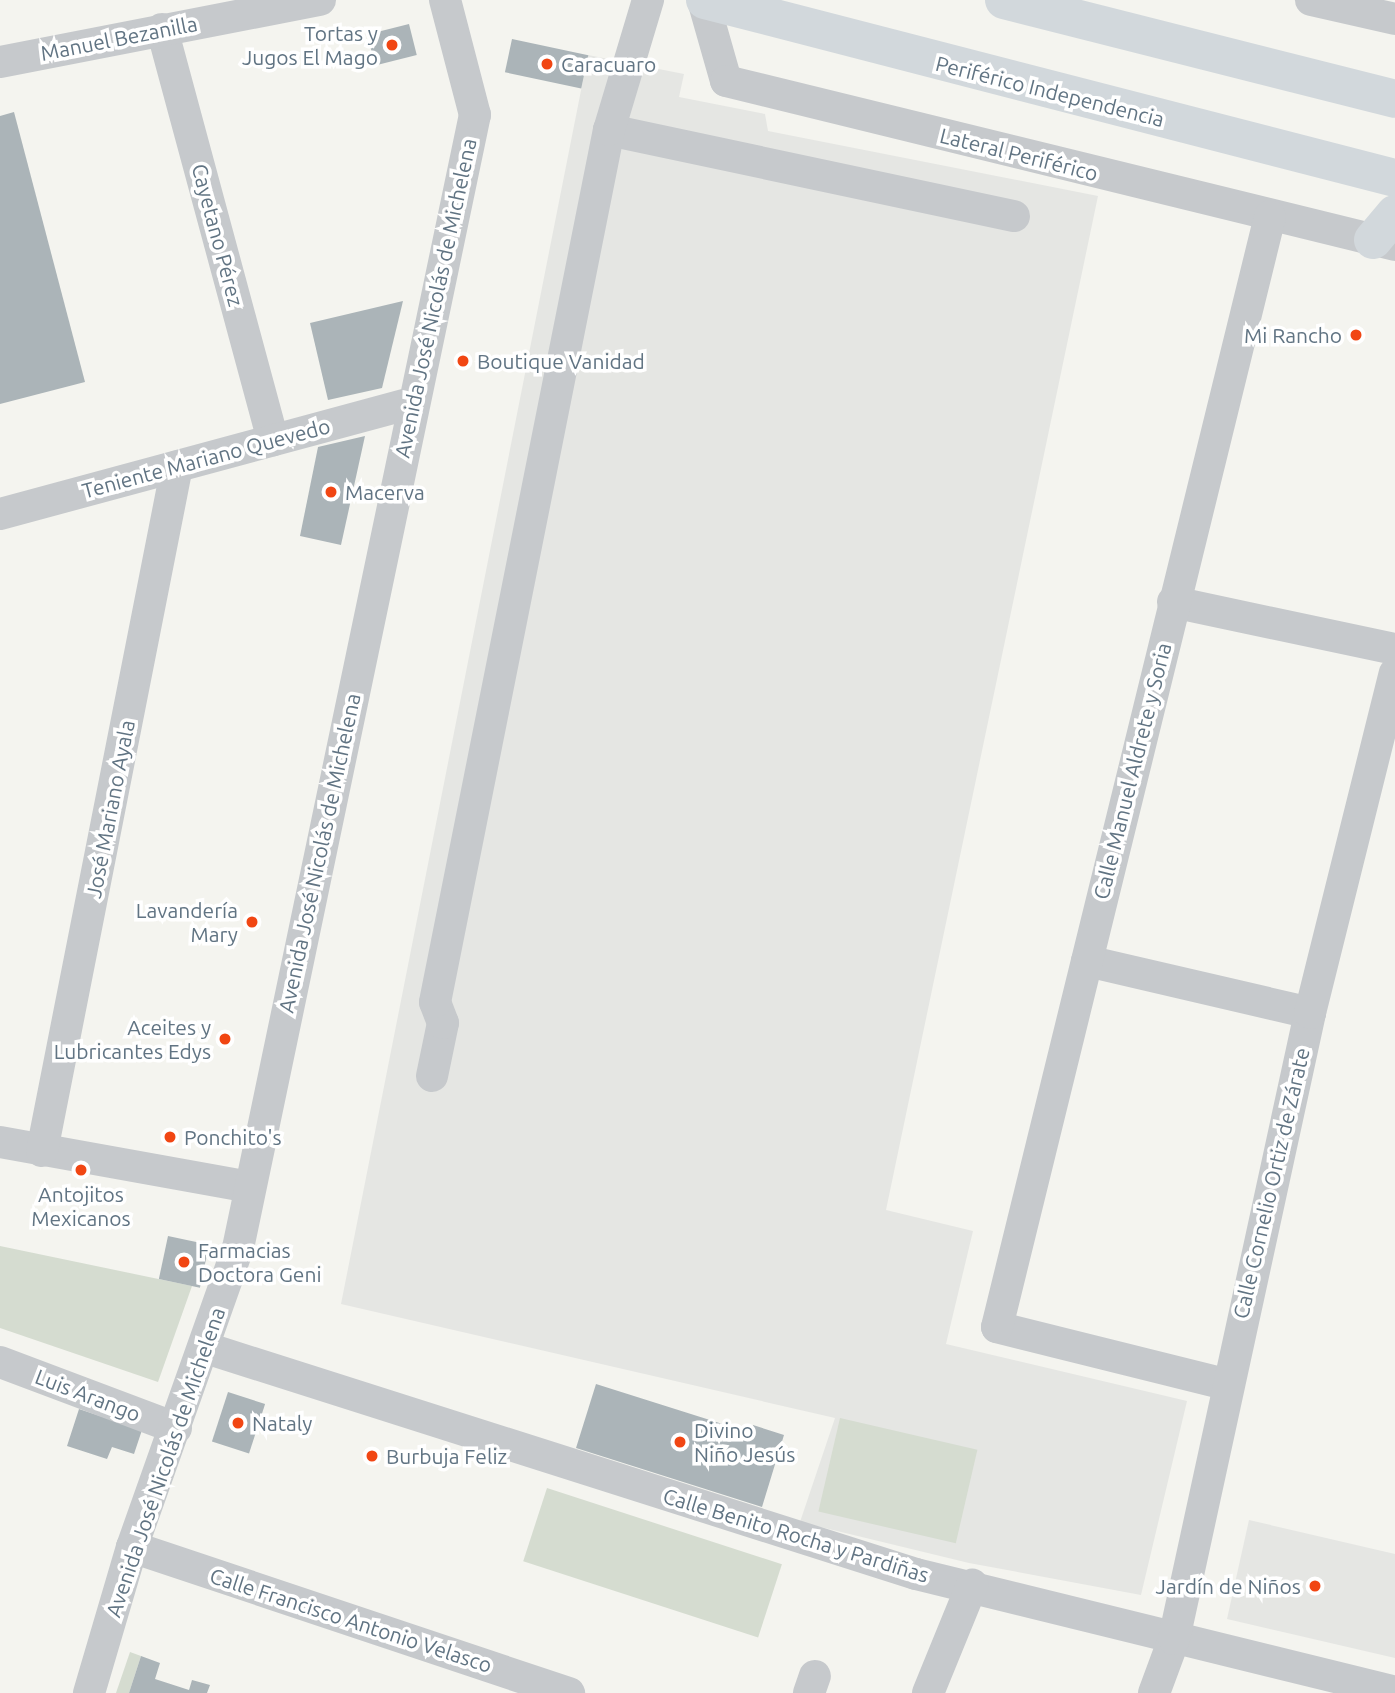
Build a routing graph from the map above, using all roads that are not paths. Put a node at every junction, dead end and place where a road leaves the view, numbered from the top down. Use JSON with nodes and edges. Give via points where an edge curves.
{"nodes":[{"id":1,"x":320,"y":0,"type":"edge"},
{"id":2,"x":445,"y":0,"type":"edge"},
{"id":3,"x":648,"y":0,"type":"edge"},
{"id":4,"x":704,"y":0,"type":"edge"},
{"id":5,"x":1004,"y":0,"type":"edge"},
{"id":6,"x":1311,"y":0,"type":"edge"},
{"id":7,"x":1071,"y":9,"type":"edge"},
{"id":8,"x":1395,"y":19,"type":"edge"},
{"id":9,"x":162,"y":29,"type":"junction"},
{"id":10,"x":0,"y":62,"type":"edge"},
{"id":11,"x":1395,"y":99,"type":"edge"},
{"id":12,"x":609,"y":130,"type":"junction"},
{"id":13,"x":1395,"y":178,"type":"edge"},
{"id":14,"x":1014,"y":216,"type":"dead end"},
{"id":15,"x":1270,"y":216,"type":"junction"},
{"id":16,"x":1388,"y":233,"type":"edge"},
{"id":17,"x":412,"y":403,"type":"junction"},
{"id":18,"x":273,"y":440,"type":"junction"},
{"id":19,"x":177,"y":466,"type":"junction"},
{"id":20,"x":0,"y":514,"type":"edge"},
{"id":21,"x":1173,"y":602,"type":"junction"},
{"id":22,"x":1395,"y":649,"type":"edge"},
{"id":23,"x":1395,"y":673,"type":"edge"},
{"id":24,"x":1087,"y":961,"type":"junction"},
{"id":25,"x":1310,"y":1013,"type":"junction"},
{"id":26,"x":432,"y":1076,"type":"dead end"},
{"id":27,"x":0,"y":1142,"type":"edge"},
{"id":28,"x":42,"y":1152,"type":"junction"},
{"id":29,"x":250,"y":1187,"type":"junction"},
{"id":30,"x":206,"y":1348,"type":"junction"},
{"id":31,"x":0,"y":1362,"type":"edge"},
{"id":32,"x":1225,"y":1384,"type":"junction"},
{"id":33,"x":176,"y":1428,"type":"junction"},
{"id":34,"x":132,"y":1547,"type":"junction"},
{"id":35,"x":972,"y":1586,"type":"junction"},
{"id":36,"x":1174,"y":1639,"type":"junction"},
{"id":37,"x":1338,"y":1686,"type":"edge"},
{"id":38,"x":1395,"y":1692,"type":"edge"},
{"id":39,"x":89,"y":1693,"type":"edge"},
{"id":40,"x":569,"y":1693,"type":"edge"},
{"id":41,"x":928,"y":1693,"type":"edge"},
{"id":42,"x":1154,"y":1693,"type":"edge"}],
"edges":[{"from":1,"to":9,"type":"street","name":"Manuel Bezanilla"},
{"from":2,"to":17,"type":"street","name":"Avenida José Nicolás de Michelena","via":[[475,115]]},
{"from":3,"to":12,"type":"street"},
{"from":4,"to":13,"type":"highway","name":"Periférico Independencia"},
{"from":4,"to":15,"type":"street","name":"Lateral Periférico","via":[[726,81]]},
{"from":5,"to":7,"type":"highway"},
{"from":6,"to":8,"type":"street"},
{"from":7,"to":11,"type":"highway"},
{"from":9,"to":10,"type":"street","name":"Manuel Bezanilla"},
{"from":9,"to":18,"type":"street","name":"Cayetano Pérez"},
{"from":12,"to":14,"type":"street"},
{"from":12,"to":26,"type":"street","via":[[435,1002],[443,1023]]},
{"from":15,"to":16,"type":"street","name":"Lateral Periférico"},
{"from":15,"to":21,"type":"street","name":"Calle Manuel Aldrete y Soria"},
{"from":17,"to":18,"type":"street","name":"Teniente Mariano Quevedo"},
{"from":17,"to":29,"type":"street","name":"Avenida José Nicolás de Michelena"},
{"from":18,"to":19,"type":"street","name":"Teniente Mariano Quevedo"},
{"from":19,"to":20,"type":"street","name":"Teniente Mariano Quevedo"},
{"from":19,"to":28,"type":"street","name":"José Mariano Ayala"},
{"from":21,"to":22,"type":"street"},
{"from":21,"to":24,"type":"street","name":"Calle Manuel Aldrete y Soria"},
{"from":23,"to":25,"type":"street","name":"Calle Cornelio Ortiz de Zárate"},
{"from":24,"to":25,"type":"street"},
{"from":24,"to":32,"type":"street","name":"Calle Manuel Aldrete y Soria","via":[[997,1327]]},
{"from":25,"to":32,"type":"street","name":"Calle Cornelio Ortiz de Zárate"},
{"from":27,"to":28,"type":"street"},
{"from":28,"to":29,"type":"street"},
{"from":29,"to":30,"type":"street","name":"Avenida José Nicolás de Michelena"},
{"from":30,"to":33,"type":"street","name":"Avenida José Nicolás de Michelena"},
{"from":30,"to":35,"type":"street","name":"Calle Benito Rocha y Pardiñas","via":[[916,1574]]},
{"from":31,"to":33,"type":"street","name":"Luis Arango"},
{"from":32,"to":36,"type":"street","name":"Calle Cornelio Ortiz de Zárate"},
{"from":33,"to":34,"type":"street","name":"Avenida José Nicolás de Michelena"},
{"from":34,"to":39,"type":"street","name":"Avenida José Nicolás de Michelena"},
{"from":34,"to":40,"type":"street","name":"Calle Francisco Antonio Velasco"},
{"from":35,"to":36,"type":"street","name":"Calle Benito Rocha y Pardiñas"},
{"from":35,"to":41,"type":"street"},
{"from":36,"to":37,"type":"street","name":"Calle Benito Rocha y Pardiñas"},
{"from":36,"to":42,"type":"street","name":"Calle Cornelio Ortiz de Zárate"},
{"from":37,"to":38,"type":"street","name":"Calle Benito Rocha y Pardiñas"}]}
